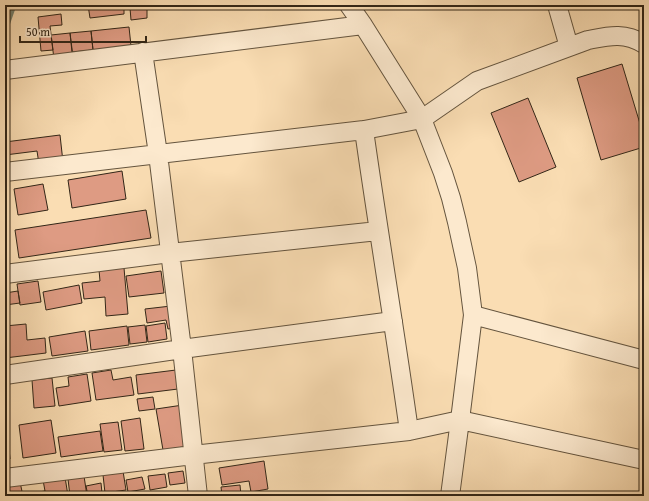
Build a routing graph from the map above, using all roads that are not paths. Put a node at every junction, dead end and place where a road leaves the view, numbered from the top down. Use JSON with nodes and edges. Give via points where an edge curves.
{"nodes":[{"id":1,"x":349,"y":5,"type":"edge"},
{"id":2,"x":557,"y":5,"type":"edge"},
{"id":3,"x":363,"y":25,"type":"junction"},
{"id":4,"x":644,"y":44,"type":"edge"},
{"id":5,"x":569,"y":47,"type":"junction"},
{"id":6,"x":143,"y":52,"type":"junction"},
{"id":7,"x":5,"y":70,"type":"edge"},
{"id":8,"x":422,"y":119,"type":"junction"},
{"id":9,"x":364,"y":130,"type":"junction"},
{"id":10,"x":158,"y":154,"type":"junction"},
{"id":11,"x":5,"y":172,"type":"edge"},
{"id":12,"x":378,"y":231,"type":"junction"},
{"id":13,"x":170,"y":253,"type":"junction"},
{"id":14,"x":5,"y":274,"type":"edge"},
{"id":15,"x":473,"y":315,"type":"junction"},
{"id":16,"x":393,"y":321,"type":"junction"},
{"id":17,"x":182,"y":349,"type":"junction"},
{"id":18,"x":644,"y":360,"type":"edge"},
{"id":19,"x":5,"y":375,"type":"edge"},
{"id":20,"x":460,"y":420,"type":"junction"},
{"id":21,"x":409,"y":431,"type":"junction"},
{"id":22,"x":193,"y":454,"type":"junction"},
{"id":23,"x":644,"y":460,"type":"edge"},
{"id":24,"x":5,"y":478,"type":"edge"},
{"id":25,"x":198,"y":496,"type":"edge"},
{"id":26,"x":450,"y":496,"type":"edge"}],
"edges":[{"from":1,"to":3,"type":"street"},
{"from":2,"to":5,"type":"street"},
{"from":3,"to":6,"type":"street"},
{"from":3,"to":8,"type":"street"},
{"from":4,"to":5,"type":"street","via":[[621,36],[588,40]]},
{"from":5,"to":8,"type":"street","via":[[477,80]]},
{"from":6,"to":7,"type":"street"},
{"from":6,"to":10,"type":"street"},
{"from":8,"to":9,"type":"street"},
{"from":8,"to":15,"type":"street","via":[[453,204],[467,268]]},
{"from":9,"to":10,"type":"street"},
{"from":9,"to":12,"type":"street"},
{"from":10,"to":11,"type":"street"},
{"from":10,"to":13,"type":"street"},
{"from":12,"to":13,"type":"street"},
{"from":12,"to":16,"type":"street"},
{"from":13,"to":14,"type":"street"},
{"from":13,"to":17,"type":"street"},
{"from":15,"to":18,"type":"street"},
{"from":15,"to":20,"type":"street"},
{"from":16,"to":17,"type":"street"},
{"from":16,"to":21,"type":"street"},
{"from":17,"to":19,"type":"street"},
{"from":17,"to":22,"type":"street"},
{"from":20,"to":21,"type":"street"},
{"from":20,"to":23,"type":"street"},
{"from":20,"to":26,"type":"street"},
{"from":21,"to":22,"type":"street"},
{"from":22,"to":24,"type":"street"},
{"from":22,"to":25,"type":"street"}]}
